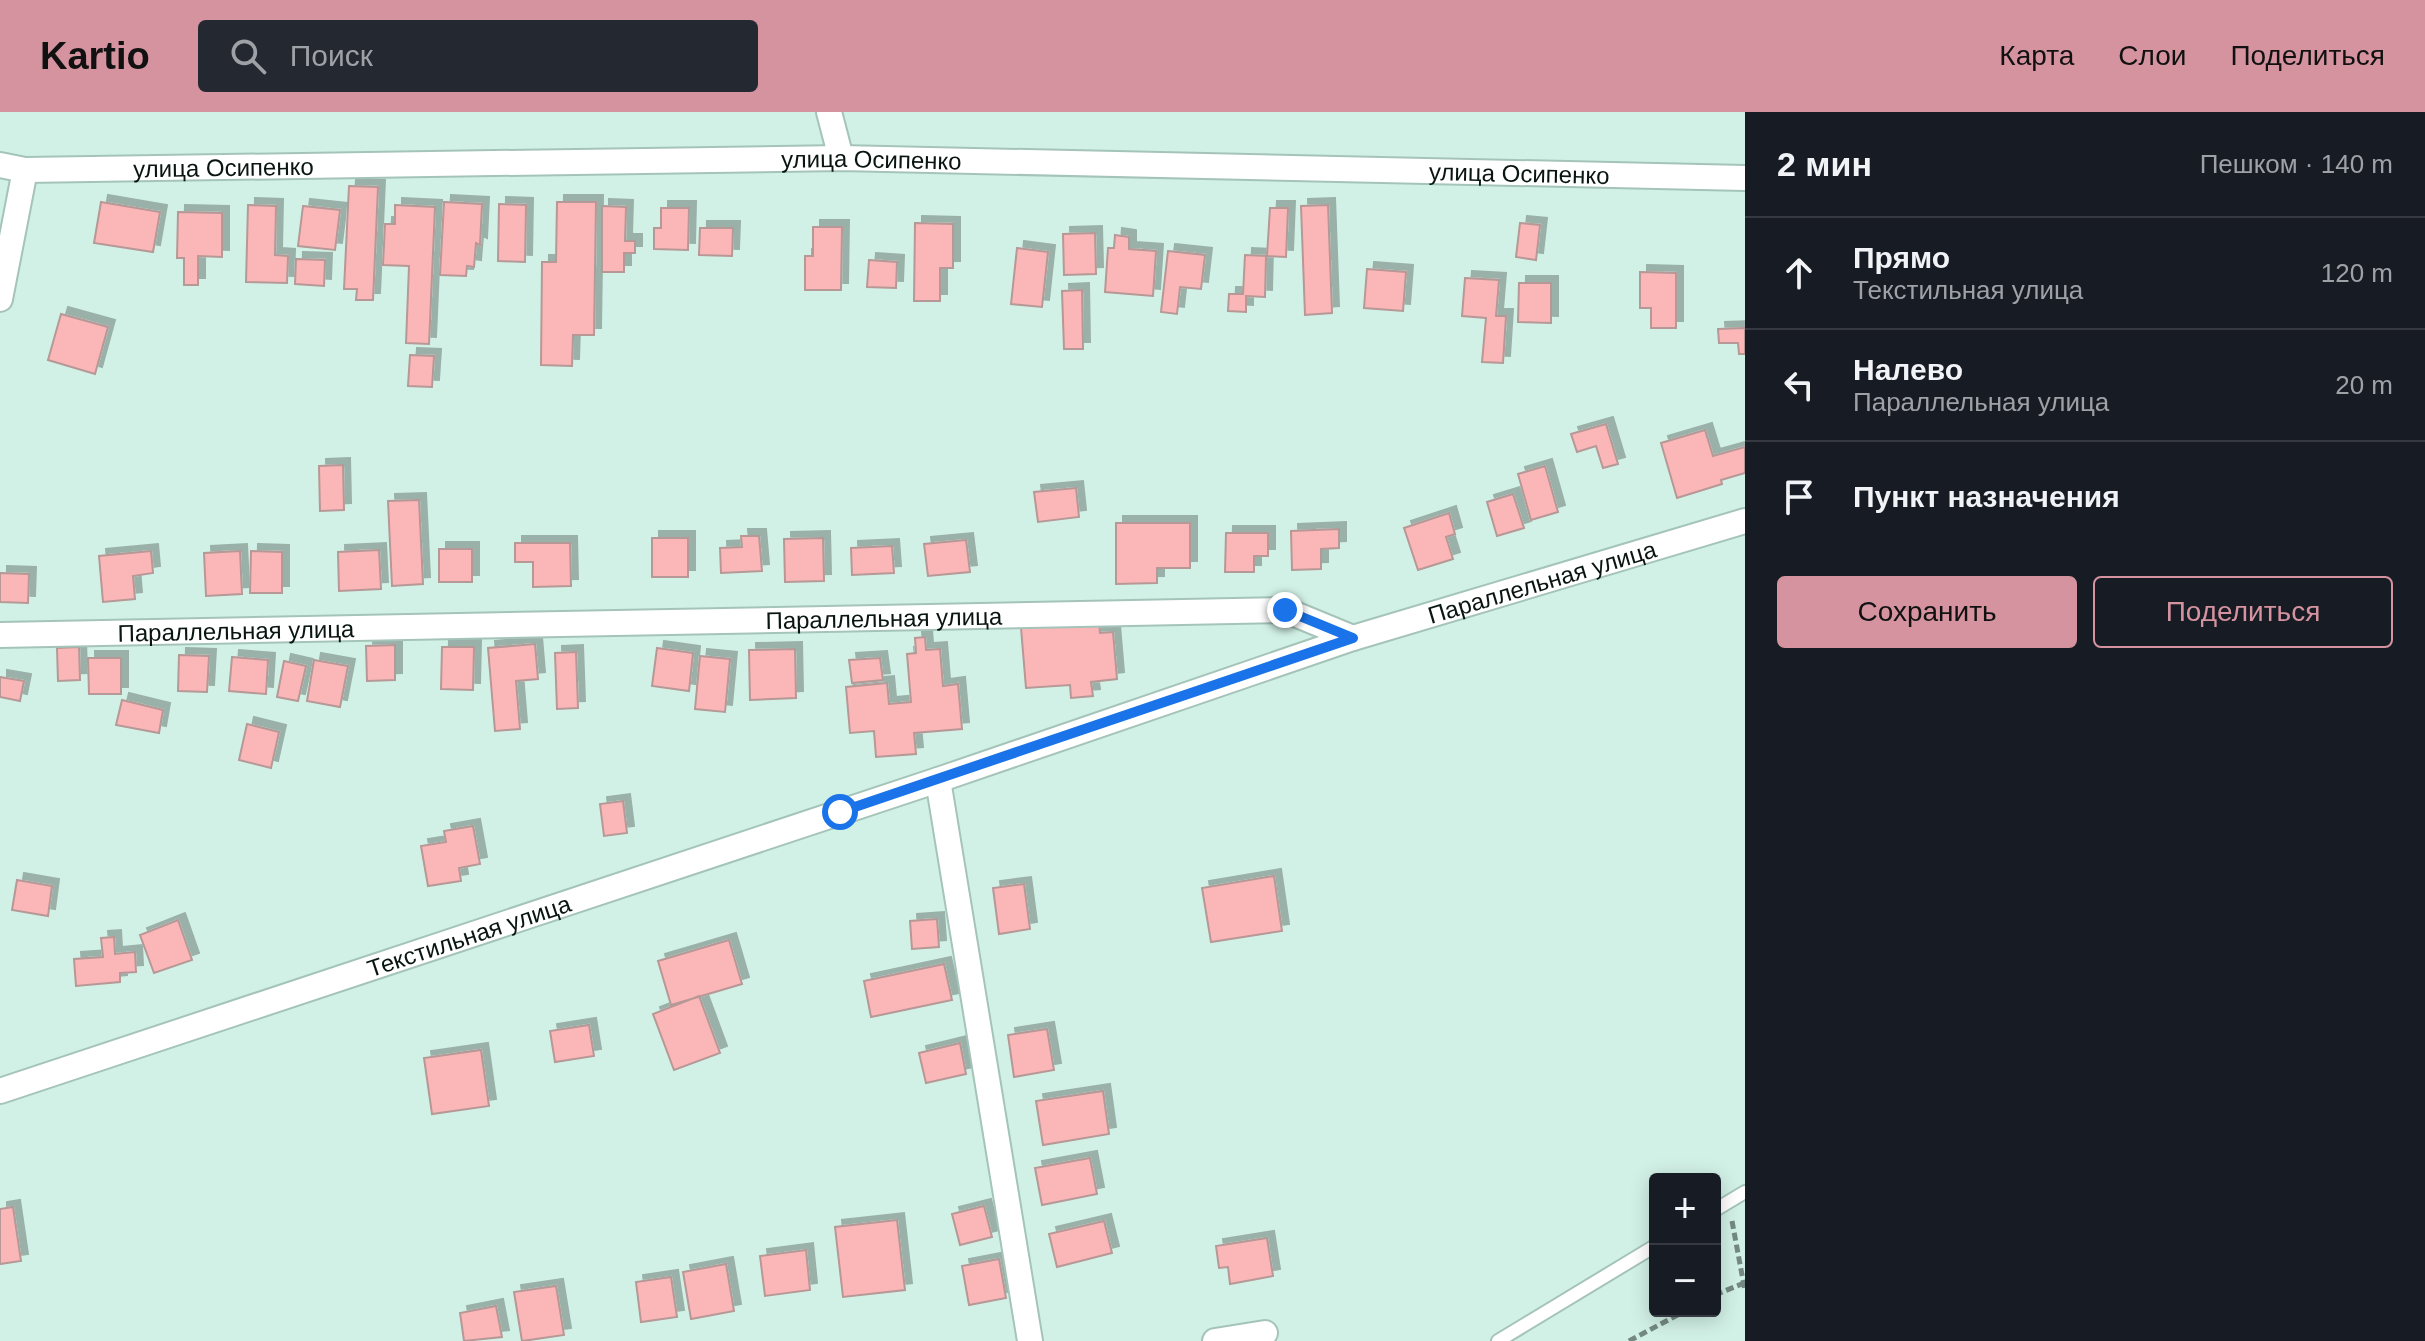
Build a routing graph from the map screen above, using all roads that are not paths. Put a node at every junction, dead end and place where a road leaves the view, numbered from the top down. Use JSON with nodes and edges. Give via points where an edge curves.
{"nodes":[{"id":1,"x":829,"y":112,"type":"edge"},
{"id":2,"x":841,"y":158,"type":"junction"},
{"id":3,"x":0,"y":165,"type":"edge"},
{"id":4,"x":25,"y":170,"type":"junction"},
{"id":5,"x":1745,"y":178,"type":"edge"},
{"id":6,"x":0,"y":299,"type":"edge"},
{"id":7,"x":1745,"y":521,"type":"edge"},
{"id":8,"x":0,"y":635,"type":"edge"},
{"id":9,"x":1353,"y":638,"type":"junction"},
{"id":10,"x":938,"y":780,"type":"junction"},
{"id":11,"x":0,"y":1091,"type":"edge"},
{"id":12,"x":1745,"y":1192,"type":"edge"},
{"id":13,"x":1721,"y":1206,"type":"edge"},
{"id":14,"x":1649,"y":1250,"type":"edge"},
{"id":15,"x":1265,"y":1333,"type":"dead end"},
{"id":16,"x":1030,"y":1341,"type":"edge"},
{"id":17,"x":1215,"y":1341,"type":"edge"},
{"id":18,"x":1498,"y":1341,"type":"edge"}],
"edges":[{"from":1,"to":2,"type":"street"},
{"from":2,"to":4,"type":"street","name":"улица Осипенко"},
{"from":2,"to":5,"type":"street","name":"улица Осипенко"},
{"from":3,"to":4,"type":"street","name":"улица Осипенко"},
{"from":4,"to":6,"type":"street"},
{"from":7,"to":9,"type":"street","name":"Параллельная улица"},
{"from":8,"to":9,"type":"street","name":"Параллельная улица","via":[[1285,610]]},
{"from":9,"to":10,"type":"street","name":"Текстильная улица"},
{"from":10,"to":11,"type":"street","name":"Текстильная улица"},
{"from":10,"to":16,"type":"street"},
{"from":12,"to":13,"type":"lane"},
{"from":14,"to":18,"type":"lane"},
{"from":15,"to":17,"type":"street"}]}
